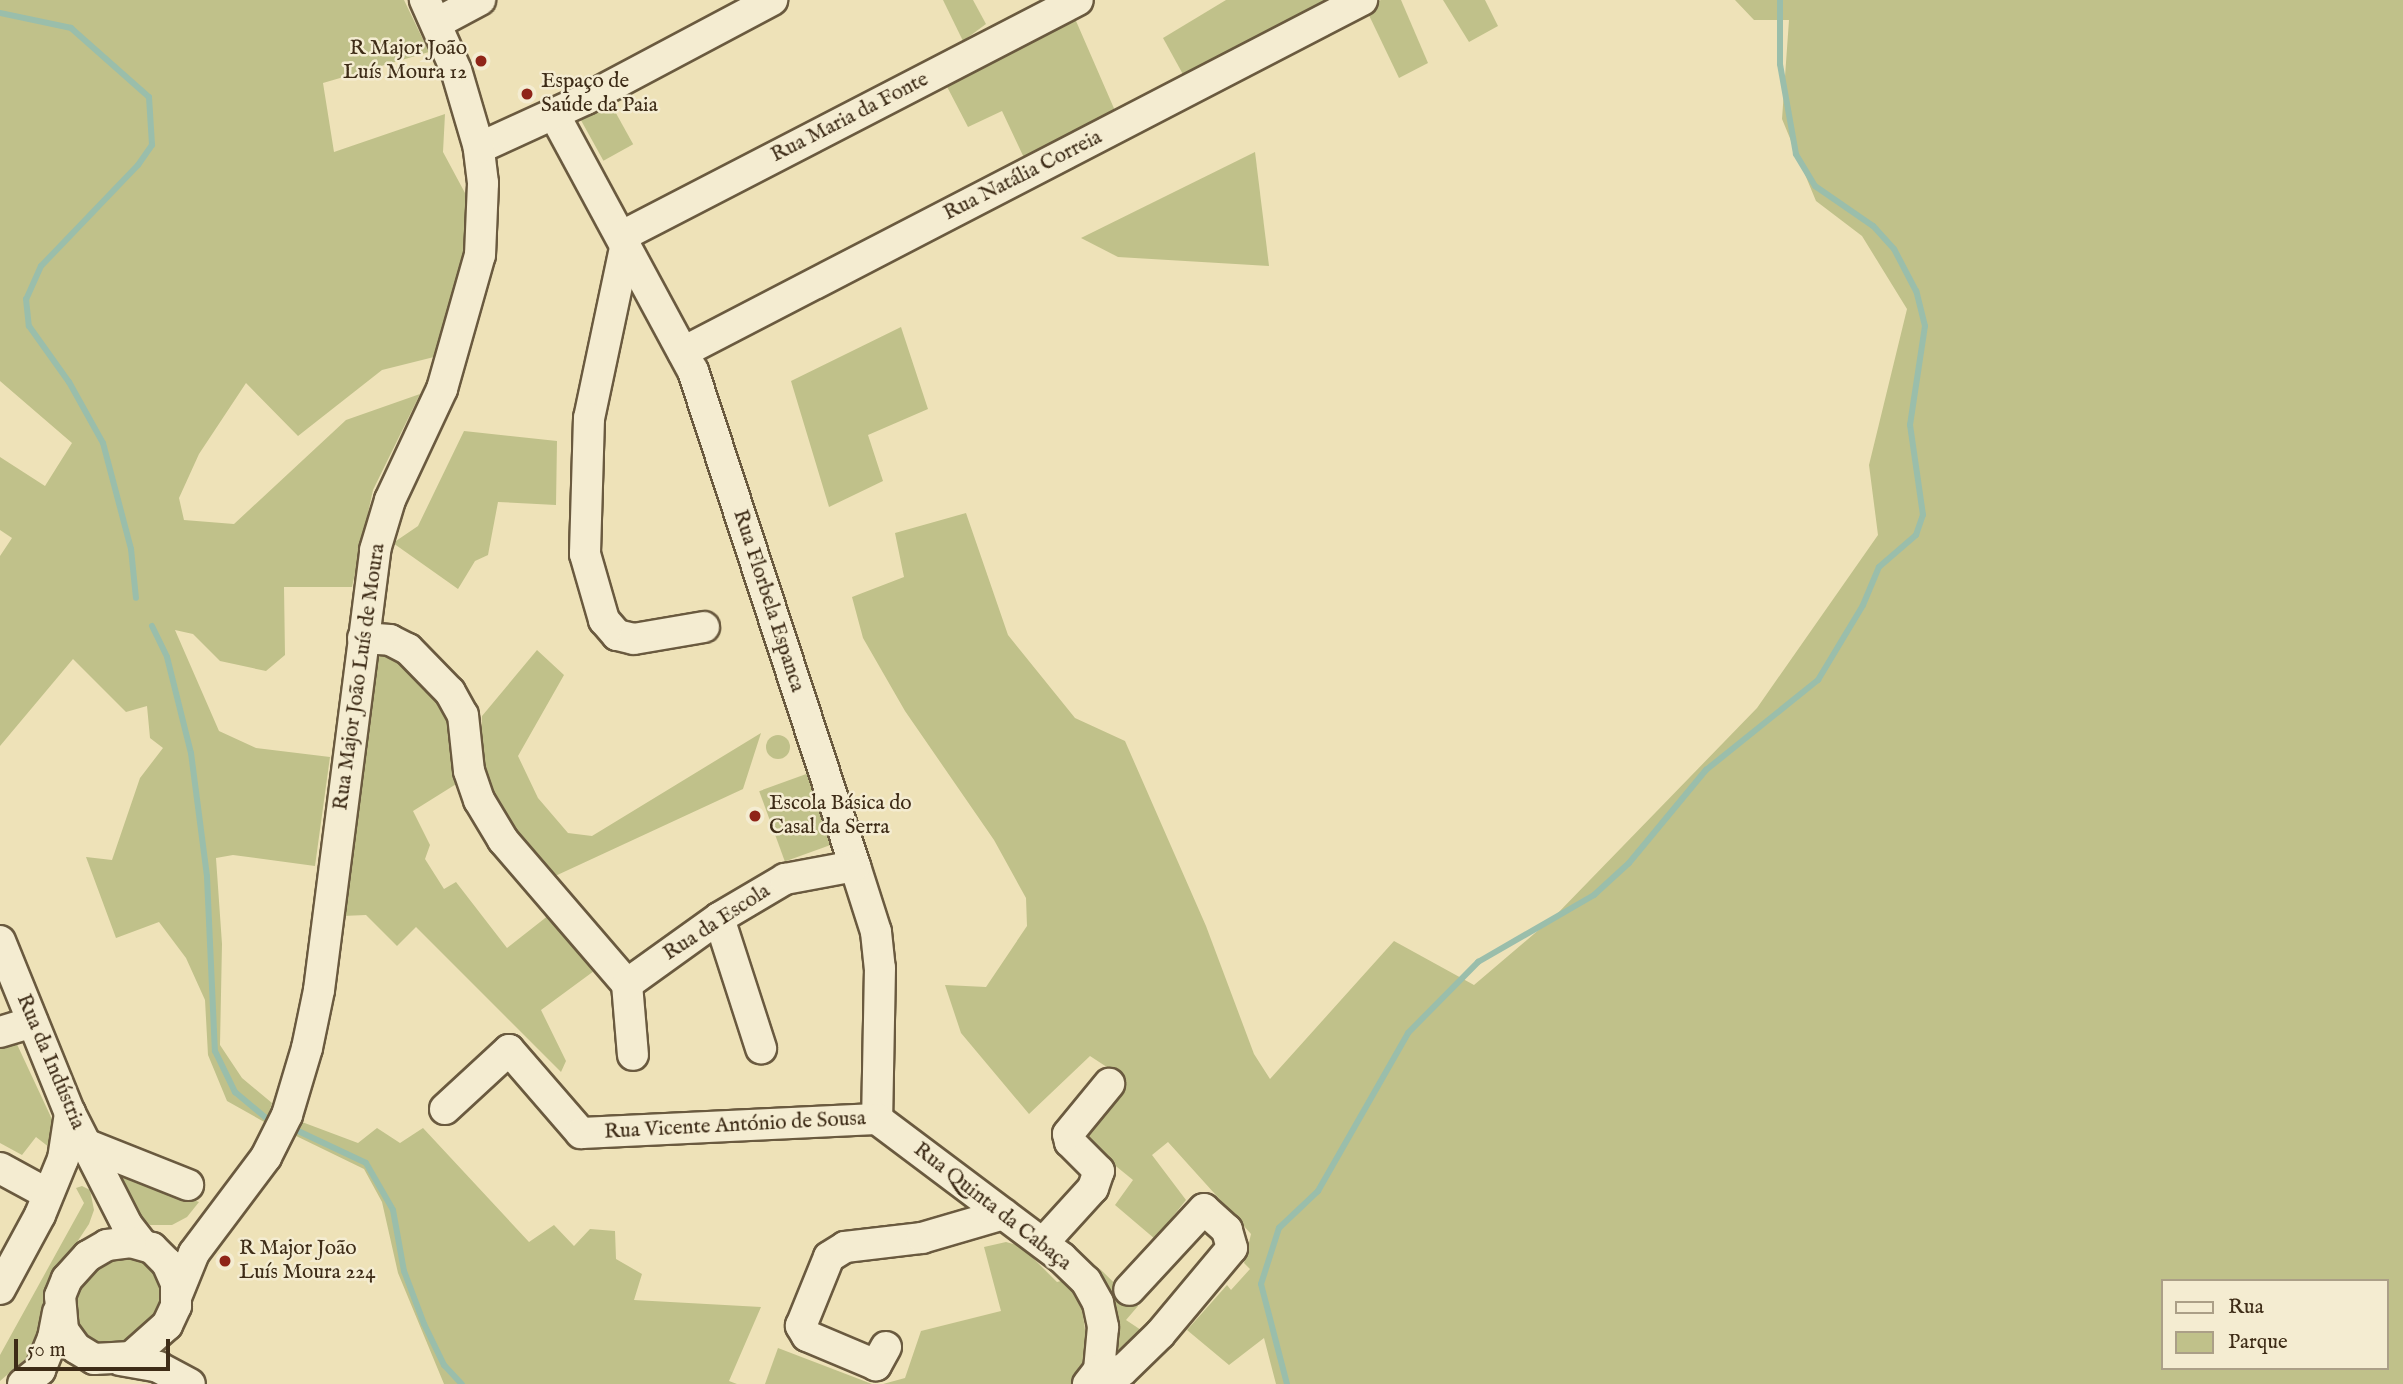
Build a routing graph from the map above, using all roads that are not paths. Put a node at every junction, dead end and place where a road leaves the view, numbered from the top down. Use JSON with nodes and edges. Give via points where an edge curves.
{"nodes":[{"id":1,"x":480,"y":0,"type":"edge"},
{"id":2,"x":772,"y":0,"type":"edge"},
{"id":3,"x":1078,"y":0,"type":"edge"},
{"id":4,"x":1362,"y":0,"type":"edge"},
{"id":5,"x":431,"y":11,"type":"edge"},
{"id":6,"x":554,"y":114,"type":"junction"},
{"id":7,"x":480,"y":148,"type":"junction"},
{"id":8,"x":624,"y":240,"type":"junction"},
{"id":9,"x":684,"y":352,"type":"junction"},
{"id":10,"x":704,"y":627,"type":"dead end"},
{"id":11,"x":363,"y":638,"type":"junction"},
{"id":12,"x":855,"y":866,"type":"junction"},
{"id":13,"x":719,"y":918,"type":"junction"},
{"id":14,"x":0,"y":941,"type":"edge"},
{"id":15,"x":627,"y":984,"type":"junction"},
{"id":16,"x":33,"y":1022,"type":"junction"},
{"id":17,"x":0,"y":1032,"type":"edge"},
{"id":18,"x":761,"y":1048,"type":"dead end"},
{"id":19,"x":634,"y":1055,"type":"dead end"},
{"id":20,"x":1109,"y":1084,"type":"dead end"},
{"id":21,"x":444,"y":1109,"type":"dead end"},
{"id":22,"x":70,"y":1113,"type":"junction"},
{"id":23,"x":877,"y":1119,"type":"junction"},
{"id":24,"x":85,"y":1144,"type":"junction"},
{"id":25,"x":0,"y":1168,"type":"edge"},
{"id":26,"x":99,"y":1173,"type":"junction"},
{"id":27,"x":188,"y":1185,"type":"dead end"},
{"id":28,"x":46,"y":1193,"type":"junction"},
{"id":29,"x":237,"y":1196,"type":"junction"},
{"id":30,"x":1004,"y":1214,"type":"junction"},
{"id":31,"x":1043,"y":1243,"type":"junction"},
{"id":32,"x":147,"y":1246,"type":"junction"},
{"id":33,"x":88,"y":1256,"type":"junction"},
{"id":34,"x":0,"y":1289,"type":"edge"},
{"id":35,"x":1129,"y":1290,"type":"dead end"},
{"id":36,"x":175,"y":1305,"type":"junction"},
{"id":37,"x":58,"y":1311,"type":"junction"},
{"id":38,"x":1168,"y":1324,"type":"junction"},
{"id":39,"x":886,"y":1348,"type":"dead end"},
{"id":40,"x":113,"y":1361,"type":"junction"},
{"id":41,"x":31,"y":1377,"type":"edge"},
{"id":42,"x":1094,"y":1377,"type":"edge"},
{"id":43,"x":192,"y":1384,"type":"edge"},
{"id":44,"x":1128,"y":1384,"type":"edge"}],
"edges":[{"from":1,"to":5,"type":"street"},
{"from":2,"to":6,"type":"street"},
{"from":3,"to":8,"type":"street","name":"Rua Maria da Fonte"},
{"from":4,"to":9,"type":"street","name":"Rua Natália Correia"},
{"from":5,"to":7,"type":"street","name":"Rua Major João Luís de Moura","via":[[471,110]]},
{"from":6,"to":7,"type":"street"},
{"from":6,"to":8,"type":"street","name":"Rua Florbela Espanca"},
{"from":7,"to":11,"type":"street","name":"Rua Major João Luís de Moura","via":[[484,183],[480,255],[442,389],[383,522]]},
{"from":8,"to":9,"type":"street","name":"Rua Florbela Espanca"},
{"from":8,"to":10,"type":"street","via":[[589,418],[585,554],[604,620],[617,635],[634,639]]},
{"from":9,"to":12,"type":"street","name":"Rua Florbela Espanca"},
{"from":11,"to":15,"type":"street","via":[[390,640],[408,649],[450,692],[463,715],[469,771],[479,800],[503,840]]},
{"from":11,"to":29,"type":"street","name":"Rua Major João Luís de Moura","via":[[320,990],[287,1115],[266,1157]]},
{"from":12,"to":13,"type":"street","name":"Rua da Escola","via":[[785,879]]},
{"from":12,"to":23,"type":"street","name":"Rua Florbela Espanca","via":[[876,932],[880,968]]},
{"from":13,"to":15,"type":"street","name":"Rua da Escola"},
{"from":13,"to":18,"type":"street"},
{"from":14,"to":16,"type":"street","name":"Rua da Indústria"},
{"from":15,"to":19,"type":"street"},
{"from":16,"to":17,"type":"street"},
{"from":16,"to":22,"type":"street","name":"Rua da Indústria"},
{"from":20,"to":31,"type":"street","via":[[1068,1134],[1070,1142],[1099,1171],[1093,1188]]},
{"from":21,"to":23,"type":"street","name":"Rua Vicente António de Sousa","via":[[509,1050],[582,1133]]},
{"from":22,"to":24,"type":"street","name":"Rua da Indústria"},
{"from":22,"to":28,"type":"street","via":[[65,1151]]},
{"from":23,"to":30,"type":"street","name":"Rua Quinta da Cabaça"},
{"from":24,"to":26,"type":"street","name":"Rua da Indústria"},
{"from":24,"to":27,"type":"street","name":"Rua da Indústria"},
{"from":25,"to":28,"type":"street"},
{"from":26,"to":32,"type":"street","name":"Rua da Indústria"},
{"from":26,"to":33,"type":"street","name":"Rua da Indústria","via":[[100,1225]]},
{"from":28,"to":34,"type":"street","via":[[40,1215]]},
{"from":29,"to":32,"type":"street","name":"Rua Major João Luís de Moura","via":[[184,1237]]},
{"from":29,"to":36,"type":"street","name":"Rua Major João Luís de Moura","via":[[189,1261]]},
{"from":30,"to":31,"type":"street","name":"Rua Quinta da Cabaça"},
{"from":30,"to":39,"type":"street","via":[[922,1238],[845,1247],[829,1257],[801,1326],[807,1336],[876,1365]]},
{"from":31,"to":42,"type":"street","name":"Rua Quinta da Cabaça","via":[[1086,1281],[1098,1303],[1103,1327]]},
{"from":32,"to":33,"type":"street","via":[[107,1245]]},
{"from":32,"to":36,"type":"street","via":[[173,1274]]},
{"from":33,"to":37,"type":"street","via":[[67,1279]]},
{"from":35,"to":38,"type":"street","via":[[1204,1209],[1227,1230],[1231,1248]]},
{"from":36,"to":40,"type":"street","via":[[141,1351]]},
{"from":36,"to":43,"type":"street","name":"Rua Major João Luís de Moura","via":[[175,1347]]},
{"from":37,"to":40,"type":"street","via":[[63,1330],[76,1348]]},
{"from":37,"to":41,"type":"street","via":[[54,1339]]},
{"from":38,"to":42,"type":"street","via":[[1122,1371]]},
{"from":38,"to":44,"type":"street","via":[[1140,1373]]},
{"from":40,"to":41,"type":"street"},
{"from":40,"to":43,"type":"street","name":"Rua Major João Luís de Moura","via":[[158,1367]]}]}
